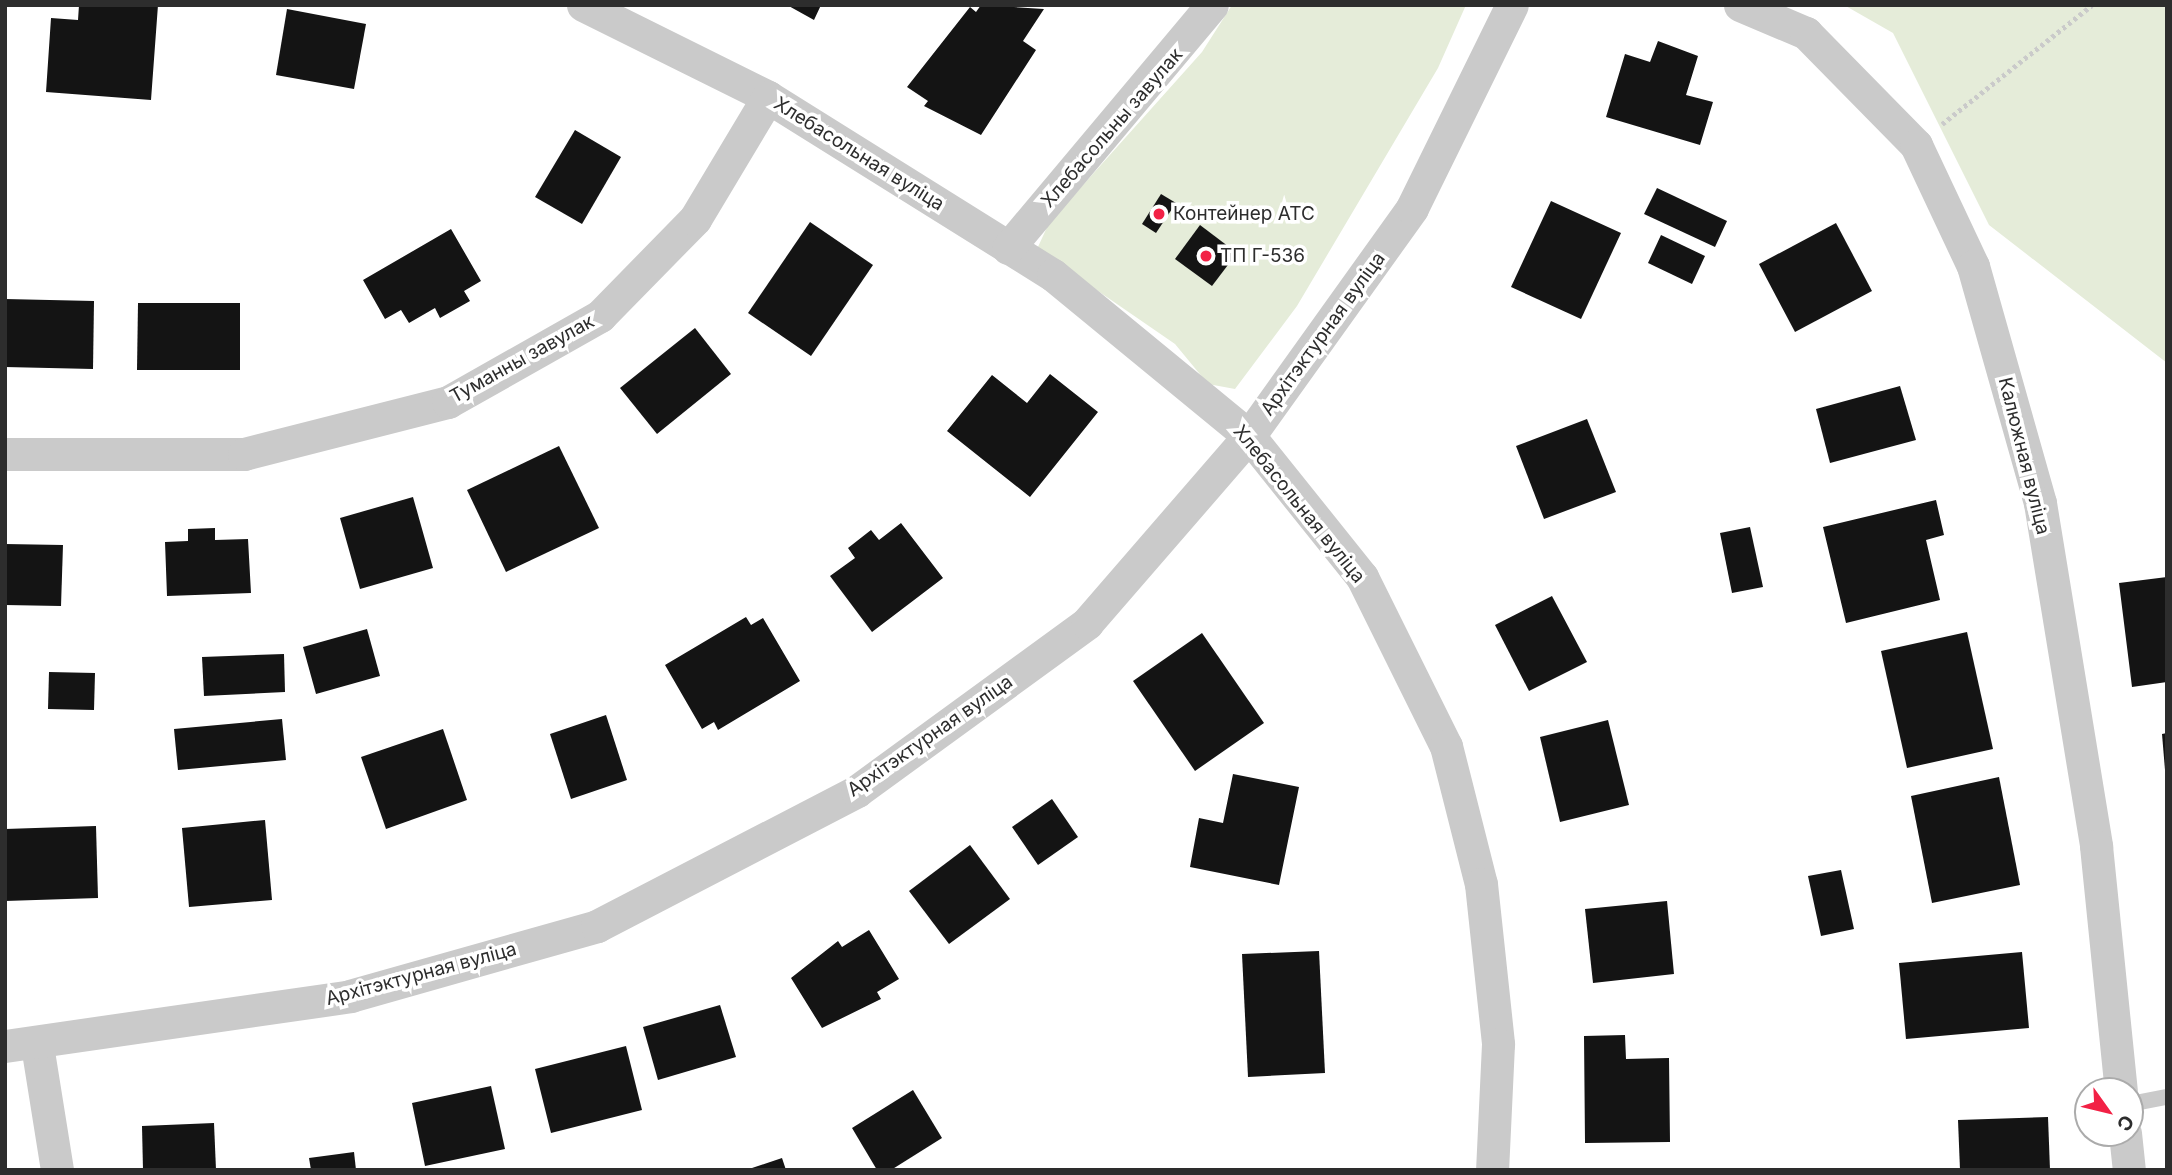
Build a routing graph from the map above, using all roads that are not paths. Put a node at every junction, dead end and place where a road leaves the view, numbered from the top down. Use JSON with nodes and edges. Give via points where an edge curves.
{"nodes":[{"id":1,"x":583,"y":5,"type":"edge"},
{"id":2,"x":1212,"y":5,"type":"edge"},
{"id":3,"x":1513,"y":5,"type":"edge"},
{"id":4,"x":1740,"y":5,"type":"edge"},
{"id":5,"x":768,"y":97,"type":"junction"},
{"id":6,"x":1008,"y":248,"type":"junction"},
{"id":7,"x":1249,"y":436,"type":"junction"},
{"id":8,"x":5,"y":454,"type":"edge"},
{"id":9,"x":21,"y":1046,"type":"edge"},
{"id":10,"x":2120,"y":1077,"type":"edge"},
{"id":11,"x":2167,"y":1097,"type":"edge"},
{"id":12,"x":2144,"y":1101,"type":"edge"},
{"id":13,"x":2127,"y":1147,"type":"edge"},
{"id":14,"x":57,"y":1170,"type":"edge"},
{"id":15,"x":1492,"y":1170,"type":"edge"},
{"id":16,"x":2129,"y":1170,"type":"edge"}],
"edges":[{"from":1,"to":5,"type":"street","name":"Хлебасольная вуліца"},
{"from":2,"to":6,"type":"street","name":"Хлебасольны завулак"},
{"from":3,"to":7,"type":"street","name":"Архітэктурная вуліца","via":[[1412,208]]},
{"from":4,"to":10,"type":"street","name":"Калюжная вуліца","via":[[1805,33],[1916,145],[1973,266],[2040,503],[2096,846]]},
{"from":5,"to":6,"type":"street","name":"Хлебасольная вуліца"},
{"from":5,"to":8,"type":"street","name":"Туманны завулак","via":[[695,219],[600,316],[448,402],[244,454]]},
{"from":6,"to":7,"type":"street","name":"Хлебасольная вуліца","via":[[1167,363]]},
{"from":7,"to":9,"type":"street","name":"Архітэктурная вуліца","via":[[1087,623],[857,791],[597,926],[350,996]]},
{"from":7,"to":15,"type":"street","name":"Хлебасольная вуліца","via":[[1362,577],[1446,746],[1481,884],[1498,1044]]},
{"from":9,"to":14,"type":"street"},
{"from":11,"to":12,"type":"lane"},
{"from":13,"to":16,"type":"street"}]}
